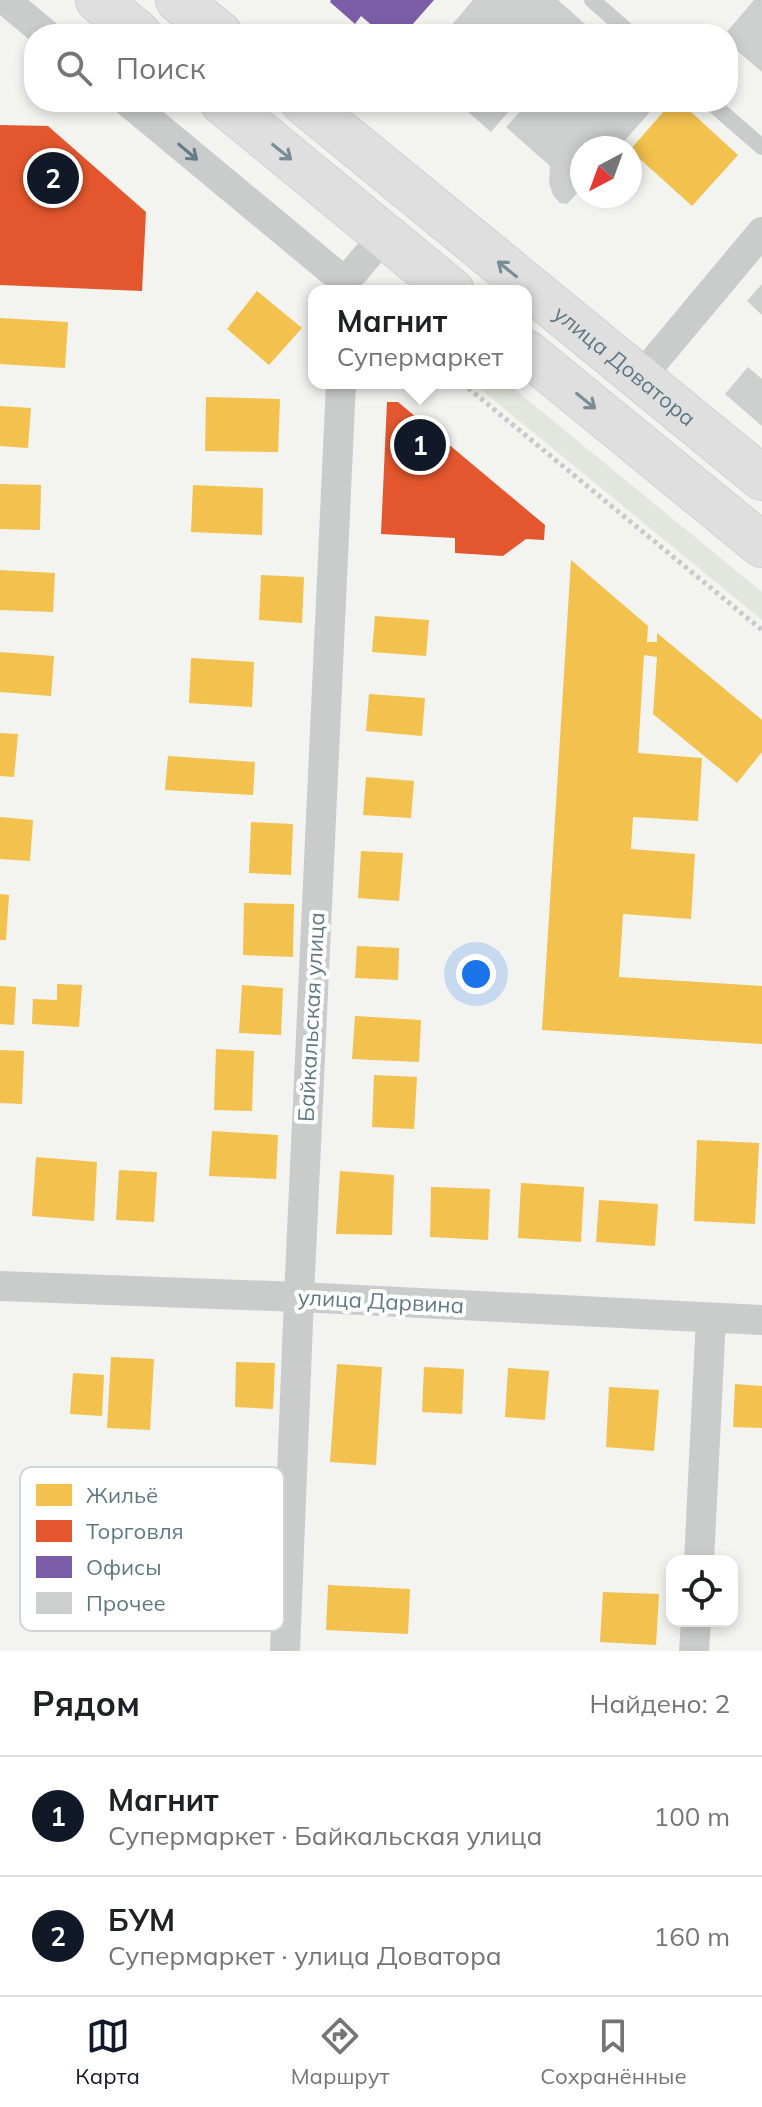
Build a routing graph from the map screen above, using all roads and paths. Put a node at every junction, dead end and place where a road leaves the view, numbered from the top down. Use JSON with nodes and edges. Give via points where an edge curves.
{"nodes":[{"id":1,"x":5,"y":0,"type":"edge"},
{"id":2,"x":98,"y":0,"type":"edge"},
{"id":3,"x":178,"y":0,"type":"edge"},
{"id":4,"x":592,"y":0,"type":"edge"},
{"id":5,"x":34,"y":24,"type":"edge"},
{"id":6,"x":127,"y":24,"type":"edge"},
{"id":7,"x":208,"y":24,"type":"edge"},
{"id":8,"x":620,"y":24,"type":"edge"},
{"id":9,"x":140,"y":112,"type":"edge"},
{"id":10,"x":234,"y":112,"type":"edge"},
{"id":11,"x":315,"y":112,"type":"edge"},
{"id":12,"x":722,"y":112,"type":"edge"},
{"id":13,"x":762,"y":147,"type":"edge"},
{"id":14,"x":762,"y":232,"type":"edge"},
{"id":15,"x":384,"y":236,"type":"junction"},
{"id":16,"x":344,"y":285,"type":"edge"},
{"id":17,"x":346,"y":285,"type":"edge"},
{"id":18,"x":445,"y":285,"type":"edge"},
{"id":19,"x":526,"y":285,"type":"edge"},
{"id":20,"x":532,"y":290,"type":"edge"},
{"id":21,"x":532,"y":357,"type":"edge"},
{"id":22,"x":640,"y":378,"type":"junction"},
{"id":23,"x":341,"y":389,"type":"edge"},
{"id":24,"x":469,"y":389,"type":"edge"},
{"id":25,"x":762,"y":478,"type":"edge"},
{"id":26,"x":762,"y":545,"type":"edge"},
{"id":27,"x":762,"y":630,"type":"edge"},
{"id":28,"x":0,"y":1286,"type":"edge"},
{"id":29,"x":299,"y":1297,"type":"junction"},
{"id":30,"x":711,"y":1318,"type":"junction"},
{"id":31,"x":762,"y":1320,"type":"edge"},
{"id":32,"x":699,"y":1555,"type":"edge"},
{"id":33,"x":696,"y":1627,"type":"edge"},
{"id":34,"x":285,"y":1651,"type":"edge"},
{"id":35,"x":694,"y":1651,"type":"edge"}],
"edges":[{"from":1,"to":5,"type":"street"},
{"from":2,"to":6,"type":"main road"},
{"from":3,"to":7,"type":"main road"},
{"from":4,"to":8,"type":"lane"},
{"from":9,"to":16,"type":"street","one_way":true},
{"from":10,"to":15,"type":"main road","one_way":true},
{"from":19,"to":11,"type":"main road","name":"улица Доватора","one_way":true},
{"from":12,"to":13,"type":"lane"},
{"from":14,"to":22,"type":"street"},
{"from":15,"to":17,"type":"street"},
{"from":15,"to":18,"type":"main road"},
{"from":22,"to":20,"type":"main road","name":"улица Доватора","one_way":true},
{"from":21,"to":26,"type":"main road","one_way":true},
{"from":22,"to":25,"type":"main road","name":"улица Доватора"},
{"from":23,"to":29,"type":"street","name":"Байкальская улица"},
{"from":24,"to":27,"type":"path"},
{"from":28,"to":29,"type":"street","name":"улица Дарвина"},
{"from":29,"to":30,"type":"street","name":"улица Дарвина"},
{"from":29,"to":34,"type":"street","name":"Байкальская улица"},
{"from":30,"to":31,"type":"street","name":"улица Дарвина"},
{"from":30,"to":32,"type":"street"},
{"from":33,"to":35,"type":"street"}]}
